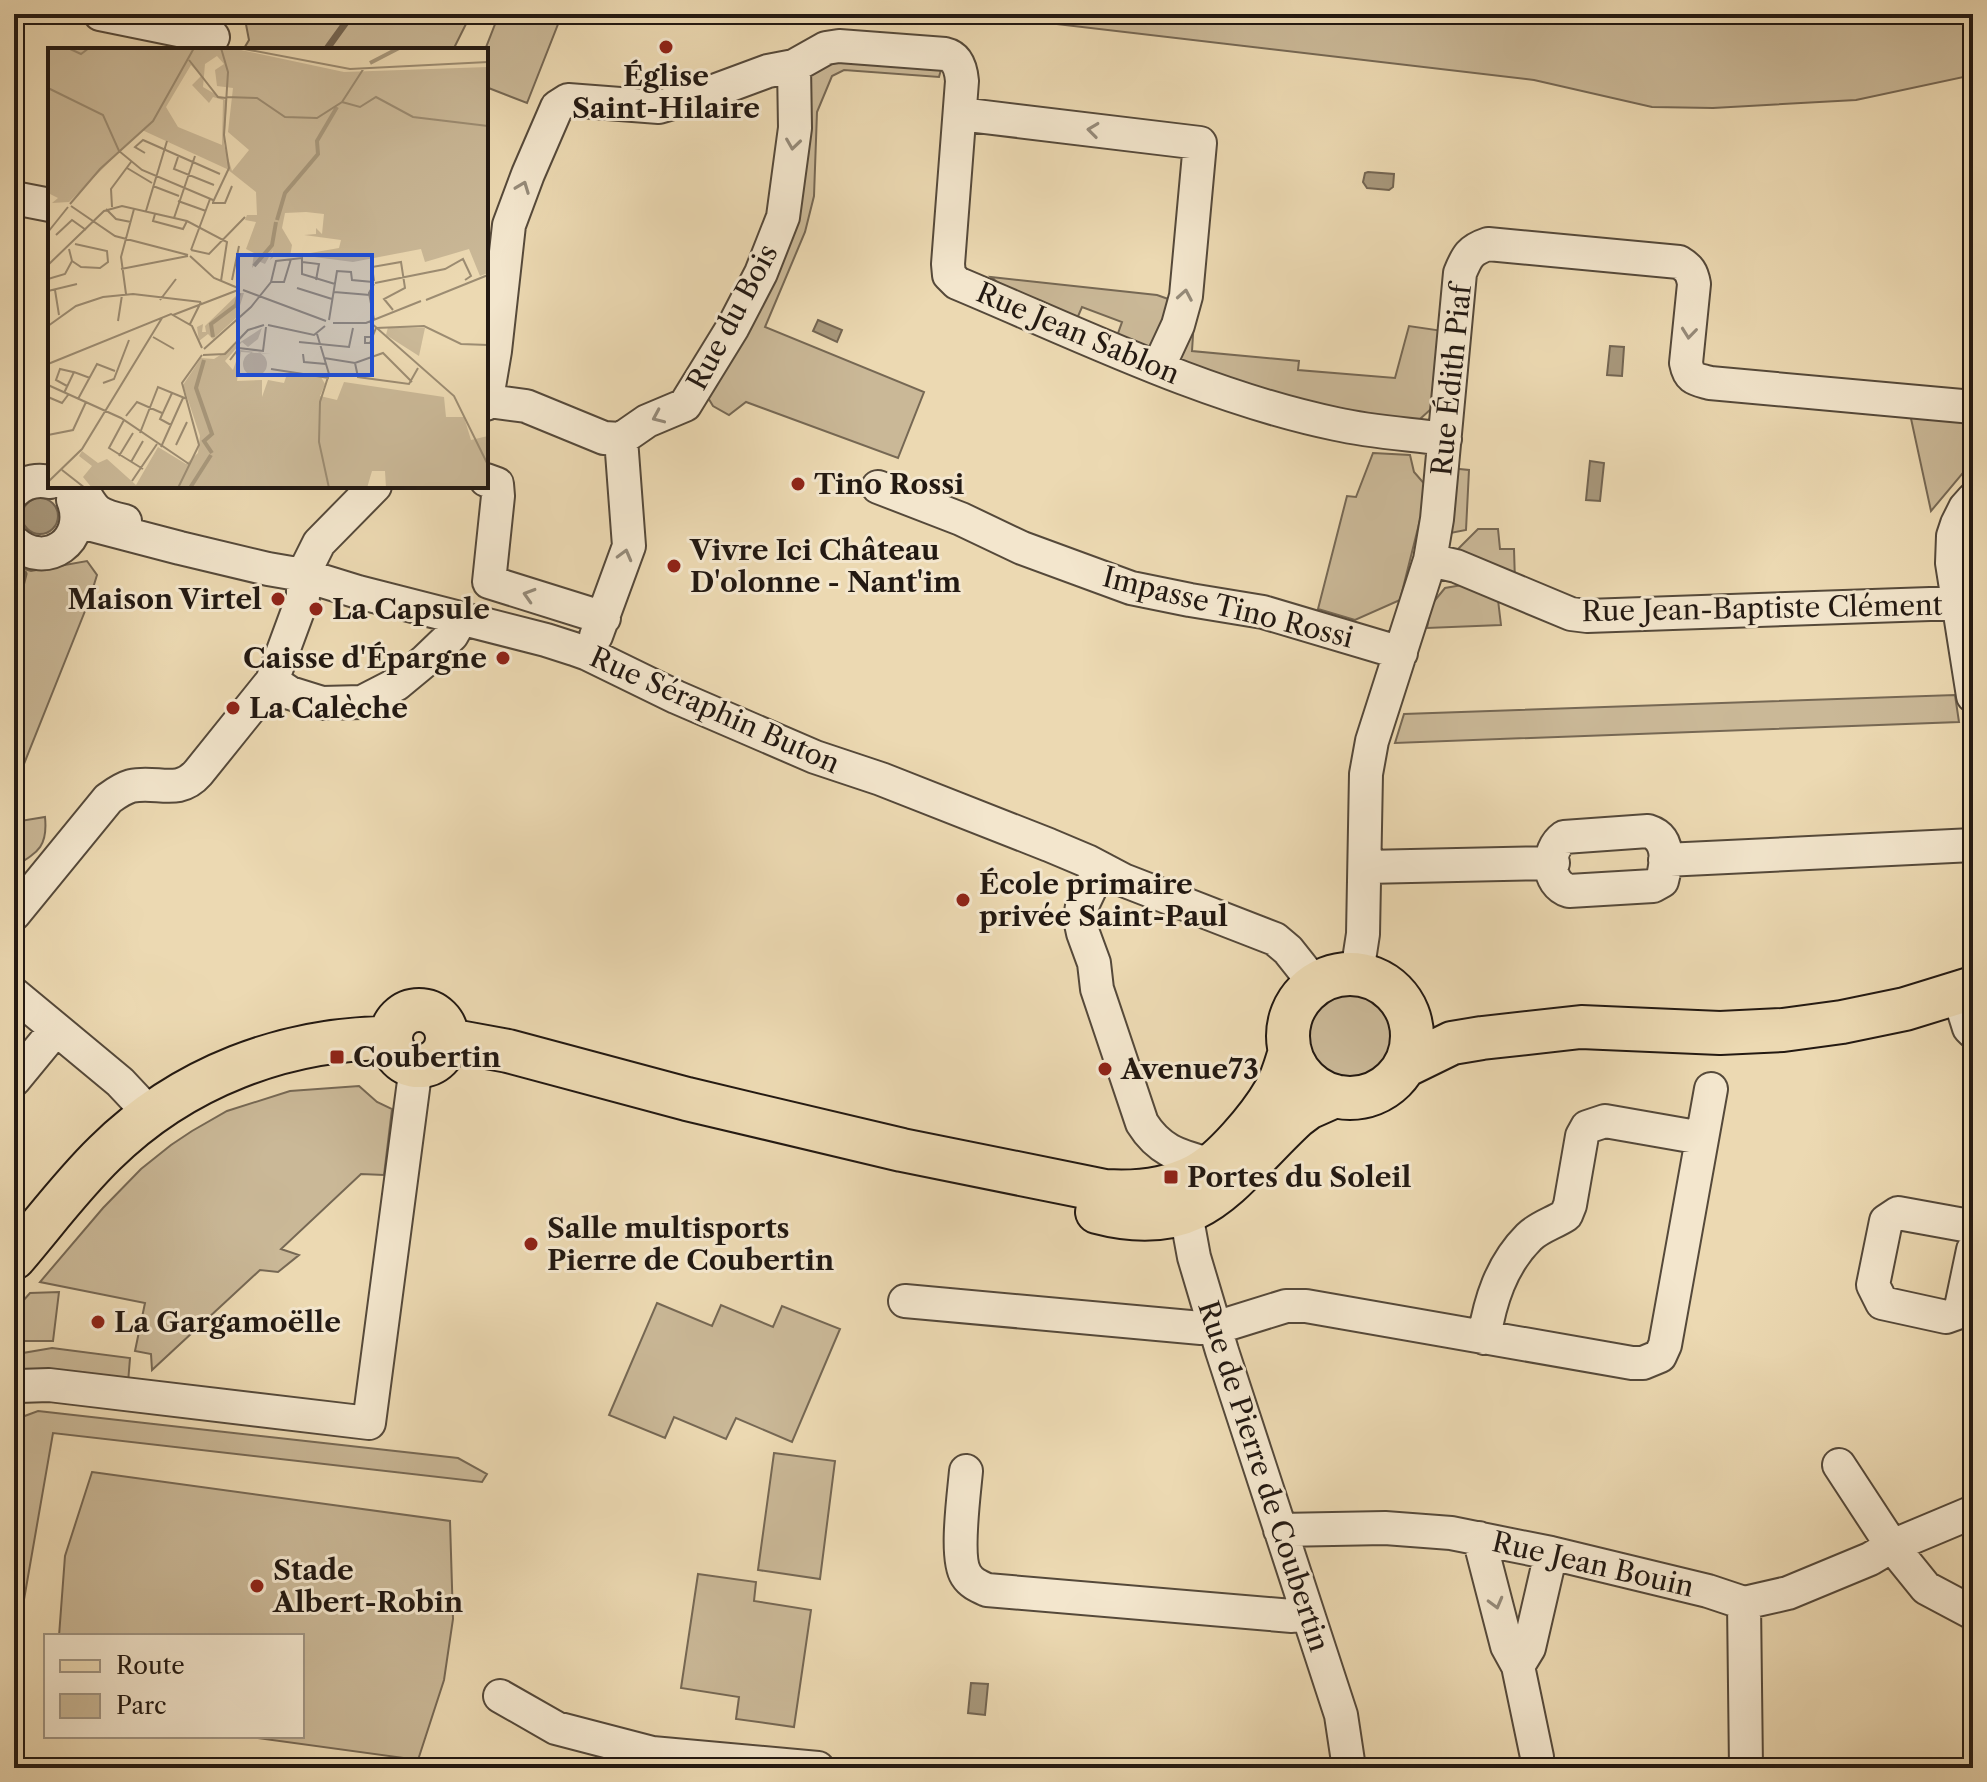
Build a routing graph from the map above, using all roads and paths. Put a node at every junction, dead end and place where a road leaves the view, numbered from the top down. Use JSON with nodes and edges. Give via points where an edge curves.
{"nodes":[{"id":1,"x":100,"y":14,"type":"edge"},
{"id":2,"x":213,"y":37,"type":"dead end"},
{"id":3,"x":794,"y":66,"type":"junction"},
{"id":4,"x":960,"y":114,"type":"junction"},
{"id":5,"x":14,"y":198,"type":"edge"},
{"id":6,"x":48,"y":205,"type":"edge"},
{"id":7,"x":1158,"y":368,"type":"junction"},
{"id":8,"x":488,"y":377,"type":"edge"},
{"id":9,"x":488,"y":392,"type":"edge"},
{"id":10,"x":1973,"y":407,"type":"edge"},
{"id":11,"x":621,"y":439,"type":"junction"},
{"id":12,"x":1445,"y":439,"type":"junction"},
{"id":13,"x":488,"y":481,"type":"edge"},
{"id":14,"x":48,"y":482,"type":"edge"},
{"id":15,"x":878,"y":487,"type":"dead end"},
{"id":16,"x":61,"y":488,"type":"edge"},
{"id":17,"x":81,"y":488,"type":"edge"},
{"id":18,"x":354,"y":488,"type":"edge"},
{"id":19,"x":373,"y":488,"type":"edge"},
{"id":20,"x":14,"y":492,"type":"edge"},
{"id":21,"x":1973,"y":499,"type":"edge"},
{"id":22,"x":77,"y":521,"type":"junction"},
{"id":23,"x":14,"y":542,"type":"edge"},
{"id":24,"x":1430,"y":560,"type":"junction"},
{"id":25,"x":303,"y":575,"type":"junction"},
{"id":26,"x":1959,"y":603,"type":"junction"},
{"id":27,"x":604,"y":618,"type":"junction"},
{"id":28,"x":461,"y":619,"type":"junction"},
{"id":29,"x":1401,"y":653,"type":"junction"},
{"id":30,"x":588,"y":654,"type":"junction"},
{"id":31,"x":272,"y":681,"type":"junction"},
{"id":32,"x":1973,"y":696,"type":"edge"},
{"id":33,"x":1973,"y":845,"type":"edge"},
{"id":34,"x":1665,"y":860,"type":"junction"},
{"id":35,"x":1553,"y":863,"type":"junction"},
{"id":36,"x":1365,"y":867,"type":"junction"},
{"id":37,"x":1100,"y":868,"type":"junction"},
{"id":38,"x":14,"y":914,"type":"edge"},
{"id":39,"x":1357,"y":973,"type":"junction"},
{"id":40,"x":1315,"y":984,"type":"junction"},
{"id":41,"x":1966,"y":991,"type":"edge"},
{"id":42,"x":14,"y":994,"type":"edge"},
{"id":43,"x":1405,"y":1006,"type":"junction"},
{"id":44,"x":1581,"y":1027,"type":"junction"},
{"id":45,"x":56,"y":1029,"type":"junction"},
{"id":46,"x":1973,"y":1032,"type":"edge"},
{"id":47,"x":418,"y":1048,"type":"junction"},
{"id":48,"x":1290,"y":1051,"type":"junction"},
{"id":49,"x":1405,"y":1066,"type":"junction"},
{"id":50,"x":14,"y":1080,"type":"edge"},
{"id":51,"x":1711,"y":1089,"type":"dead end"},
{"id":52,"x":1335,"y":1096,"type":"junction"},
{"id":53,"x":151,"y":1115,"type":"junction"},
{"id":54,"x":1702,"y":1138,"type":"junction"},
{"id":55,"x":1192,"y":1187,"type":"junction"},
{"id":56,"x":1973,"y":1222,"type":"edge"},
{"id":57,"x":1973,"y":1250,"type":"edge"},
{"id":58,"x":14,"y":1258,"type":"edge"},
{"id":59,"x":905,"y":1301,"type":"dead end"},
{"id":60,"x":1215,"y":1327,"type":"junction"},
{"id":61,"x":1484,"y":1338,"type":"junction"},
{"id":62,"x":14,"y":1389,"type":"edge"},
{"id":63,"x":1839,"y":1465,"type":"dead end"},
{"id":64,"x":966,"y":1471,"type":"dead end"},
{"id":65,"x":1973,"y":1512,"type":"edge"},
{"id":66,"x":1280,"y":1530,"type":"junction"},
{"id":67,"x":1479,"y":1538,"type":"junction"},
{"id":68,"x":1892,"y":1546,"type":"junction"},
{"id":69,"x":1551,"y":1553,"type":"junction"},
{"id":70,"x":1744,"y":1603,"type":"junction"},
{"id":71,"x":1973,"y":1613,"type":"edge"},
{"id":72,"x":1307,"y":1614,"type":"junction"},
{"id":73,"x":1518,"y":1666,"type":"junction"},
{"id":74,"x":500,"y":1696,"type":"dead end"},
{"id":75,"x":1537,"y":1757,"type":"dead end"},
{"id":76,"x":818,"y":1768,"type":"edge"},
{"id":77,"x":1349,"y":1768,"type":"edge"},
{"id":78,"x":1746,"y":1768,"type":"edge"}],
"edges":[{"from":1,"to":2,"type":"street"},
{"from":3,"to":4,"type":"street","name":"Rue Jean Sablon","via":[[839,46],[951,55],[961,71]]},
{"from":8,"to":3,"type":"street","one_way":true,"via":[[509,225],[557,107],[568,100],[659,107]]},
{"from":3,"to":11,"type":"street","name":"Rue du Bois","one_way":true,"via":[[795,128],[783,217],[761,273],[685,405]]},
{"from":4,"to":7,"type":"street","name":"Rue Jean Sablon","via":[[949,275],[957,283]]},
{"from":7,"to":4,"type":"street","one_way":true,"via":[[1186,296],[1200,143]]},
{"from":5,"to":6,"type":"street"},
{"from":7,"to":12,"type":"street","name":"Rue Jean Sablon","via":[[1337,425]]},
{"from":9,"to":11,"type":"street","via":[[604,438]]},
{"from":12,"to":10,"type":"street","name":"Rue Édith Piaf","one_way":true,"via":[[1460,273],[1474,249],[1488,244],[1679,262],[1692,273],[1694,284],[1686,363],[1696,379]]},
{"from":27,"to":11,"type":"street","one_way":true,"via":[[629,546]]},
{"from":12,"to":24,"type":"street","name":"Rue Édith Piaf"},
{"from":27,"to":13,"type":"street","one_way":true,"via":[[489,582],[498,496],[497,484]]},
{"from":14,"to":20,"type":"street","via":[[29,482]]},
{"from":15,"to":29,"type":"street","name":"Impasse Tino Rossi","via":[[1131,588],[1263,612]]},
{"from":16,"to":22,"type":"street","via":[[72,498]]},
{"from":17,"to":18,"type":"street","via":[[96,511],[109,518],[284,562],[308,546]]},
{"from":19,"to":25,"type":"street","via":[[319,543]]},
{"from":21,"to":26,"type":"street","via":[[1953,536]]},
{"from":22,"to":23,"type":"street","via":[[66,544],[44,554]]},
{"from":22,"to":25,"type":"street","name":"Rue Séraphin Buton"},
{"from":24,"to":26,"type":"street","name":"Rue Jean-Baptiste Clément","via":[[1587,616]]},
{"from":24,"to":29,"type":"street","name":"Rue Édith Piaf"},
{"from":25,"to":28,"type":"street","name":"Rue Séraphin Buton"},
{"from":25,"to":31,"type":"street","via":[[303,597]]},
{"from":26,"to":32,"type":"street"},
{"from":27,"to":30,"type":"street"},
{"from":28,"to":30,"type":"street","name":"Rue Séraphin Buton"},
{"from":28,"to":31,"type":"street","via":[[426,660],[397,684],[362,702],[322,703]]},
{"from":29,"to":36,"type":"street","name":"Rue Édith Piaf","via":[[1366,774]]},
{"from":30,"to":37,"type":"street","name":"Rue Séraphin Buton","via":[[815,757]]},
{"from":31,"to":38,"type":"street","via":[[191,781],[132,786],[108,799]]},
{"from":33,"to":34,"type":"street"},
{"from":34,"to":35,"type":"street","via":[[1662,881],[1653,886],[1569,891],[1555,883]]},
{"from":34,"to":35,"type":"street","via":[[1662,839],[1648,831],[1564,837],[1552,851]]},
{"from":35,"to":36,"type":"street"},
{"from":36,"to":39,"type":"street","name":"Rue Édith Piaf"},
{"from":37,"to":40,"type":"street","name":"Rue Séraphin Buton","via":[[1275,939]]},
{"from":37,"to":55,"type":"street","via":[[1080,919],[1097,989],[1142,1123],[1150,1137],[1175,1154]]},
{"from":39,"to":40,"type":"main road"},
{"from":39,"to":43,"type":"main road","via":[[1385,984]]},
{"from":40,"to":48,"type":"main road","via":[[1292,1013]]},
{"from":41,"to":44,"type":"main road","via":[[1905,1009],[1783,1030]]},
{"from":41,"to":46,"type":"street"},
{"from":42,"to":45,"type":"street"},
{"from":43,"to":44,"type":"main road","via":[[1465,1017],[1540,1018]]},
{"from":43,"to":49,"type":"main road","via":[[1413,1036]]},
{"from":44,"to":49,"type":"main road","via":[[1452,1043]]},
{"from":45,"to":50,"type":"street"},
{"from":45,"to":53,"type":"street"},
{"from":47,"to":53,"type":"main road","via":[[330,1041],[296,1047],[204,1083]]},
{"from":47,"to":55,"type":"main road","via":[[508,1051],[902,1150],[1054,1201],[1128,1219],[1153,1219]]},
{"from":47,"to":62,"type":"street","via":[[369,1423],[49,1385]]},
{"from":48,"to":52,"type":"main road","via":[[1306,1080]]},
{"from":48,"to":55,"type":"main road","via":[[1266,1105]]},
{"from":49,"to":52,"type":"main road","via":[[1376,1092]]},
{"from":51,"to":54,"type":"street"},
{"from":52,"to":55,"type":"main road","via":[[1296,1117],[1201,1206]]},
{"from":53,"to":58,"type":"main road","via":[[87,1172]]},
{"from":54,"to":61,"type":"street","via":[[1605,1121],[1587,1127],[1566,1215],[1529,1236],[1512,1258],[1493,1295]]},
{"from":54,"to":61,"type":"street","via":[[1660,1356],[1632,1363]]},
{"from":55,"to":60,"type":"street","name":"Rue de Pierre de Coubertin","via":[[1194,1257]]},
{"from":56,"to":57,"type":"street","via":[[1964,1225],[1898,1213],[1886,1221],[1873,1285],[1882,1303],[1946,1317],[1960,1312]]},
{"from":59,"to":60,"type":"street"},
{"from":60,"to":61,"type":"street","via":[[1286,1306],[1306,1306]]},
{"from":60,"to":66,"type":"street","name":"Rue de Pierre de Coubertin"},
{"from":63,"to":68,"type":"street"},
{"from":64,"to":72,"type":"street","via":[[960,1558],[973,1584],[987,1590]]},
{"from":65,"to":68,"type":"street"},
{"from":66,"to":67,"type":"street","name":"Rue Jean Bouin","via":[[1385,1528]]},
{"from":66,"to":72,"type":"street","name":"Rue de Pierre de Coubertin"},
{"from":67,"to":69,"type":"street","name":"Rue Jean Bouin"},
{"from":67,"to":73,"type":"street","one_way":true,"via":[[1507,1646]]},
{"from":68,"to":70,"type":"street","via":[[1788,1593]]},
{"from":68,"to":71,"type":"street","via":[[1926,1588]]},
{"from":69,"to":70,"type":"street","name":"Rue Jean Bouin"},
{"from":69,"to":73,"type":"street","via":[[1529,1648]]},
{"from":70,"to":78,"type":"street"},
{"from":72,"to":77,"type":"street","name":"Rue de Pierre de Coubertin","via":[[1341,1715]]},
{"from":73,"to":75,"type":"street"},
{"from":74,"to":76,"type":"street","via":[[556,1728],[652,1753]]}]}
